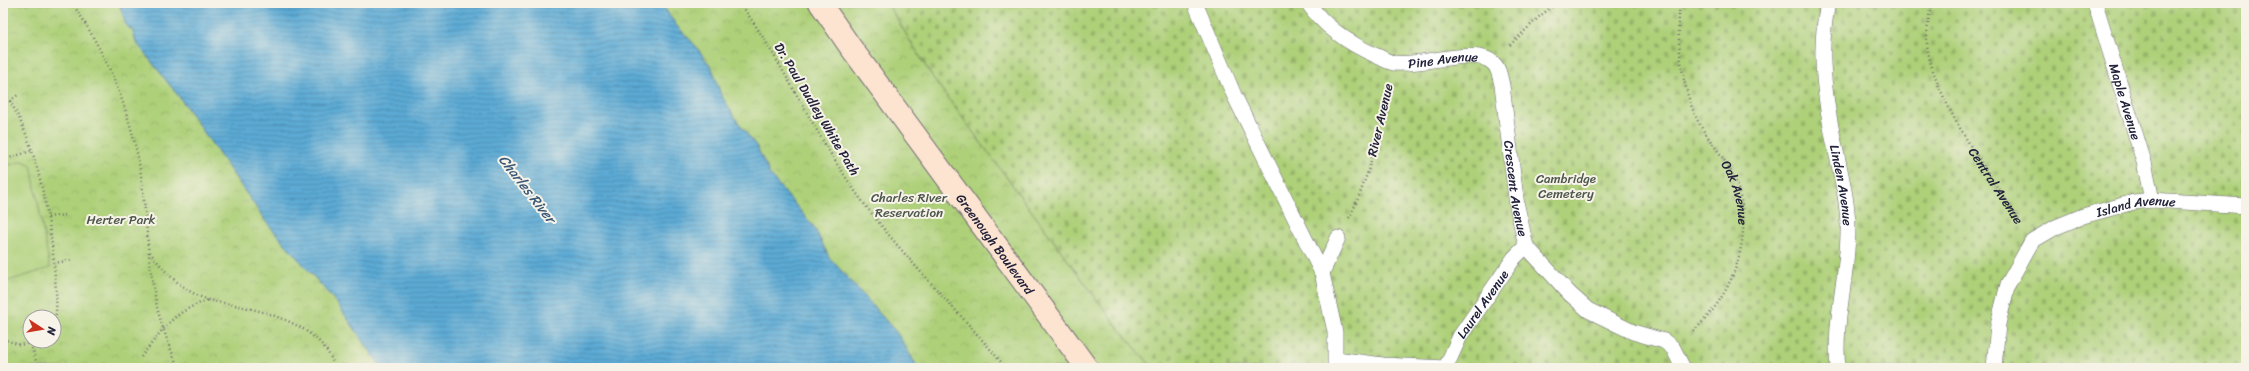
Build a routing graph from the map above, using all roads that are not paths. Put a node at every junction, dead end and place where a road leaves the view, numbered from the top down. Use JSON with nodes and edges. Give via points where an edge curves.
{"nodes":[{"id":1,"x":820,"y":3,"type":"edge"},
{"id":2,"x":1194,"y":3,"type":"edge"},
{"id":3,"x":1308,"y":3,"type":"edge"},
{"id":4,"x":1828,"y":3,"type":"edge"},
{"id":5,"x":2095,"y":3,"type":"edge"},
{"id":6,"x":1493,"y":62,"type":"joint"},
{"id":7,"x":2152,"y":200,"type":"junction"},
{"id":8,"x":2246,"y":206,"type":"edge"},
{"id":9,"x":1338,"y":238,"type":"road end"},
{"id":10,"x":1526,"y":246,"type":"junction"},
{"id":11,"x":1322,"y":273,"type":"junction"},
{"id":12,"x":1335,"y":364,"type":"edge"},
{"id":13,"x":1087,"y":368,"type":"edge"},
{"id":14,"x":1446,"y":368,"type":"edge"},
{"id":15,"x":1682,"y":368,"type":"edge"},
{"id":16,"x":1838,"y":368,"type":"edge"},
{"id":17,"x":1994,"y":368,"type":"edge"}],
"edges":[{"from":1,"to":13,"type":"main road","name":"Greenough Boulevard","via":[[852,51]]},
{"from":2,"to":11,"type":"lane","via":[[1234,95]]},
{"from":3,"to":6,"type":"lane","name":"Pine Avenue","via":[[1325,24],[1344,39],[1393,63],[1471,56]]},
{"from":4,"to":16,"type":"lane","name":"Linden Avenue","via":[[1822,41],[1823,74],[1844,184],[1848,226],[1847,261],[1836,336]]},
{"from":5,"to":7,"type":"lane","name":"Maple Avenue","via":[[2144,162]]},
{"from":6,"to":10,"type":"lane","name":"Crescent Avenue","via":[[1502,85],[1517,206]]},
{"from":7,"to":8,"type":"lane","name":"Island Avenue"},
{"from":7,"to":17,"type":"lane","name":"Island Avenue","via":[[2115,206],[2083,216],[2032,240],[2008,284],[1998,324]]},
{"from":9,"to":11,"type":"lane"},
{"from":10,"to":14,"type":"lane","name":"Laurel Avenue","via":[[1514,258],[1460,336]]},
{"from":10,"to":15,"type":"lane","name":"Crescent Avenue","via":[[1588,310],[1633,332],[1664,341],[1673,348]]},
{"from":11,"to":12,"type":"lane","via":[[1335,332]]},
{"from":12,"to":14,"type":"lane","name":"Laurel Avenue"}]}
